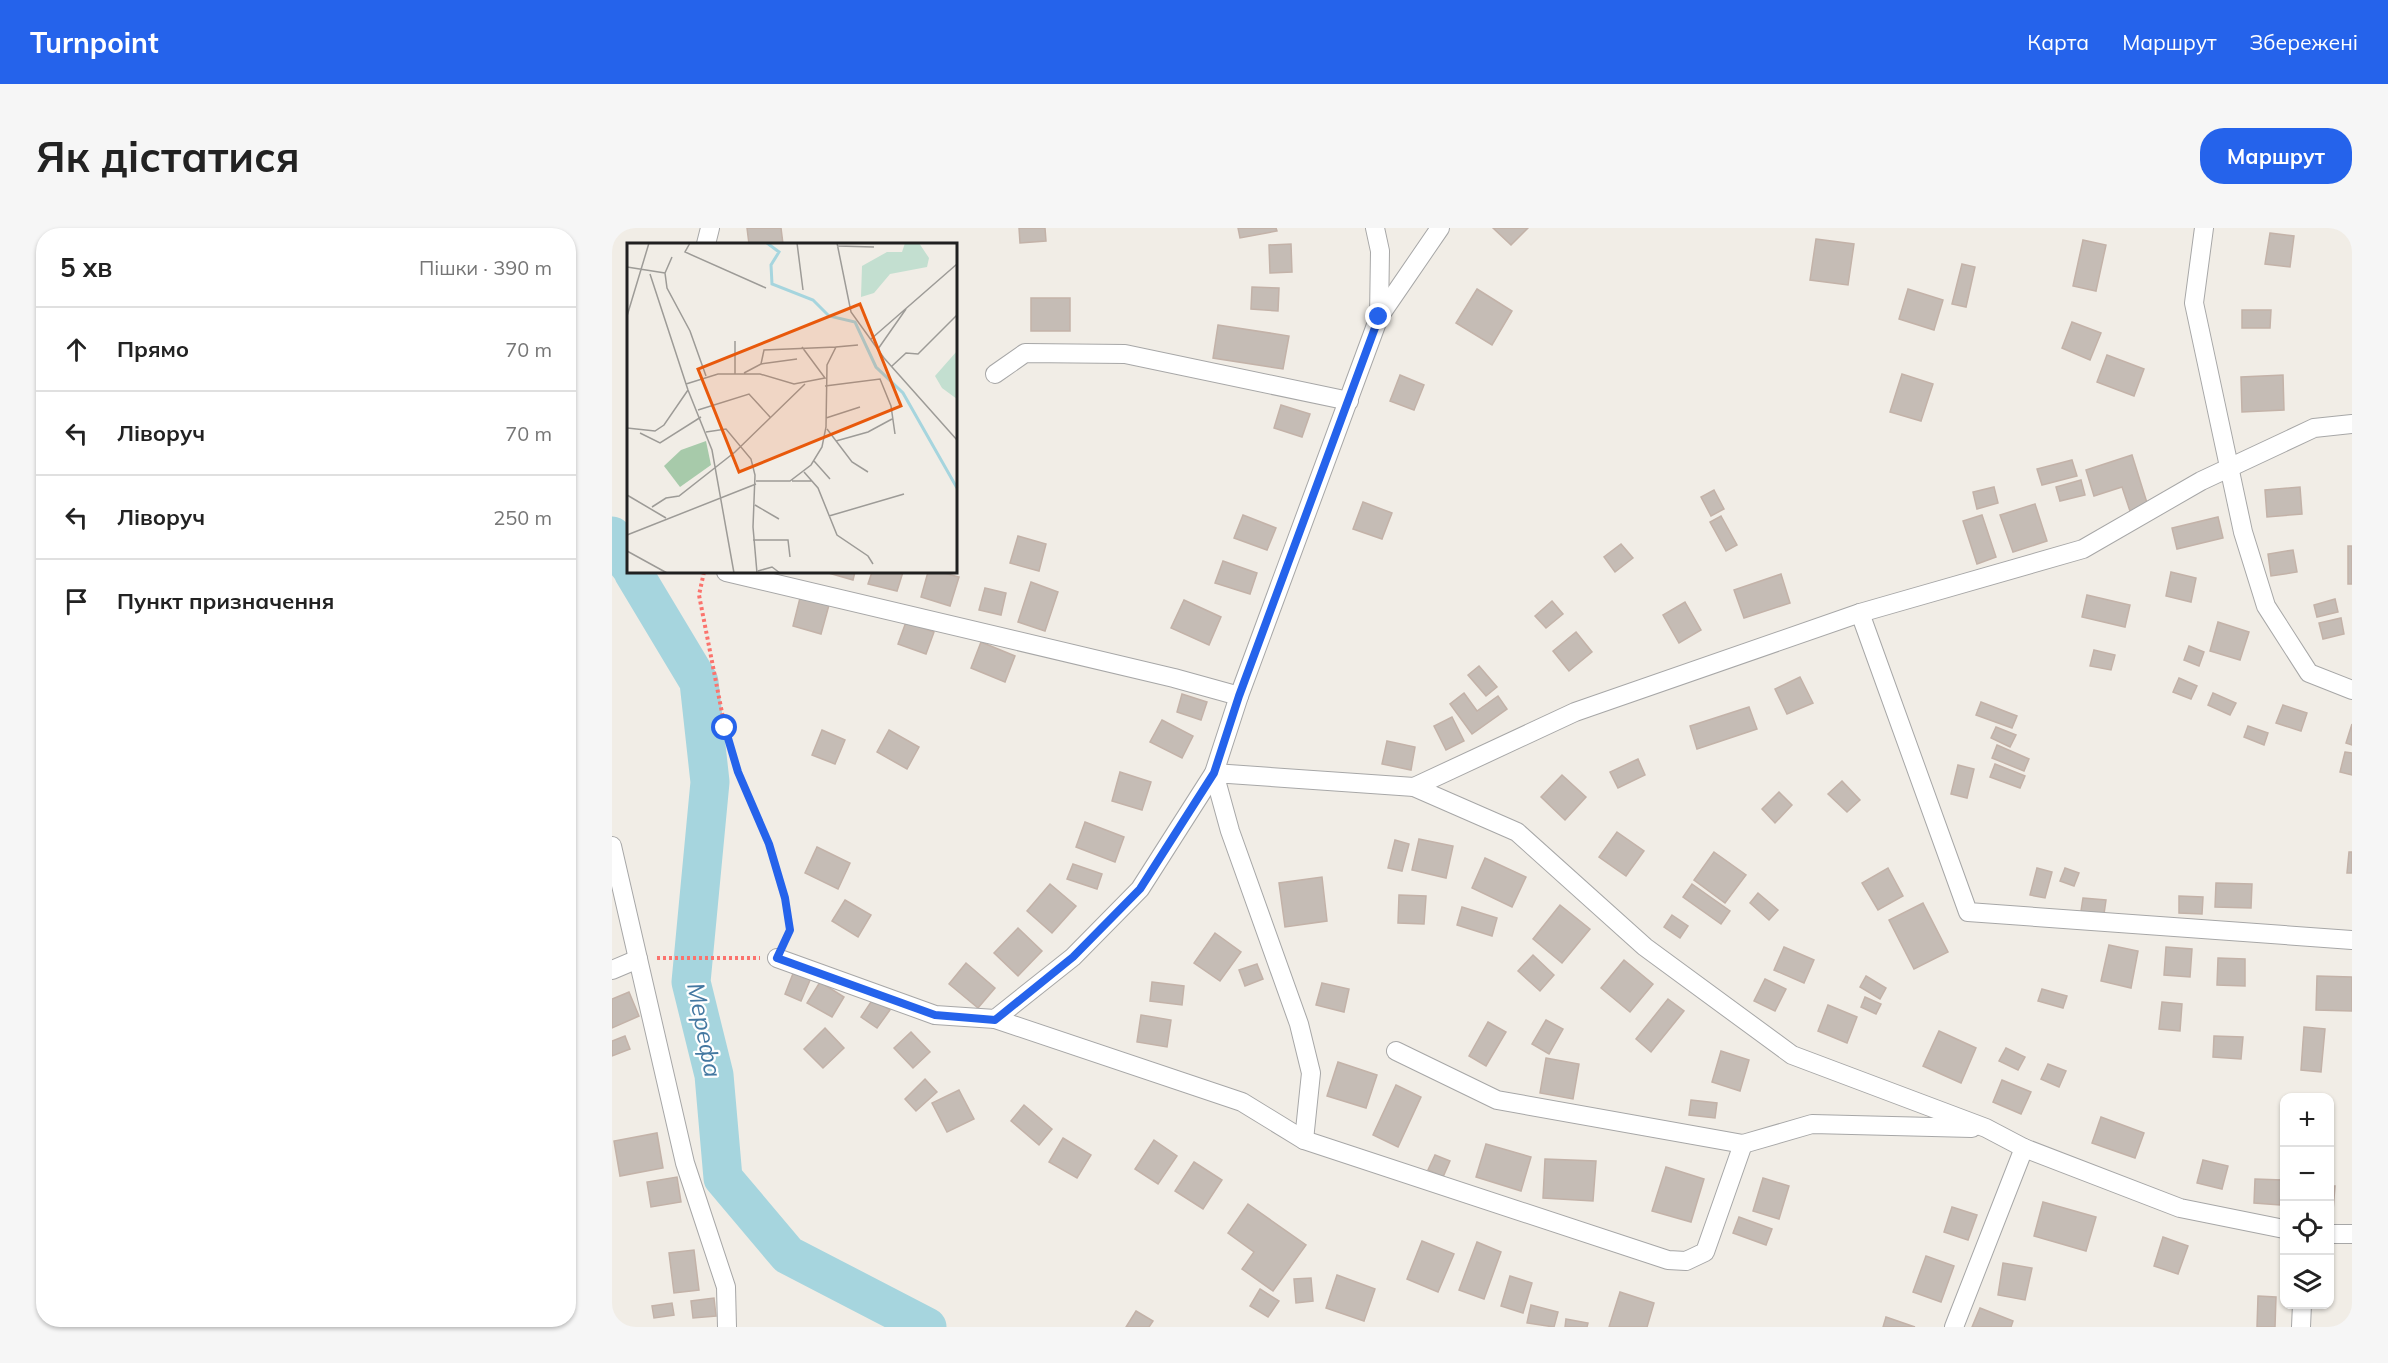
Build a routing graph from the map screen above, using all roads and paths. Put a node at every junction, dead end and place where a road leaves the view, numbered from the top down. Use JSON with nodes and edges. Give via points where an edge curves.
{"nodes":[{"id":1,"x":710,"y":228,"type":"edge"},
{"id":2,"x":1375,"y":228,"type":"edge"},
{"id":3,"x":1440,"y":228,"type":"edge"},
{"id":4,"x":2204,"y":228,"type":"edge"},
{"id":5,"x":706,"y":243,"type":"edge"},
{"id":6,"x":1379,"y":317,"type":"junction"},
{"id":7,"x":995,"y":374,"type":"dead end"},
{"id":8,"x":1349,"y":401,"type":"junction"},
{"id":9,"x":2352,"y":424,"type":"edge"},
{"id":10,"x":2229,"y":468,"type":"junction"},
{"id":11,"x":704,"y":573,"type":"edge"},
{"id":12,"x":730,"y":573,"type":"edge"},
{"id":13,"x":1860,"y":613,"type":"junction"},
{"id":14,"x":2352,"y":690,"type":"edge"},
{"id":15,"x":1239,"y":696,"type":"junction"},
{"id":16,"x":1214,"y":773,"type":"junction"},
{"id":17,"x":1414,"y":787,"type":"junction"},
{"id":18,"x":612,"y":846,"type":"edge"},
{"id":19,"x":2352,"y":940,"type":"edge"},
{"id":20,"x":663,"y":957,"type":"dead end"},
{"id":21,"x":747,"y":958,"type":"dead end"},
{"id":22,"x":777,"y":958,"type":"joint"},
{"id":23,"x":638,"y":959,"type":"junction"},
{"id":24,"x":612,"y":970,"type":"edge"},
{"id":25,"x":995,"y":1020,"type":"junction"},
{"id":26,"x":1396,"y":1051,"type":"dead end"},
{"id":27,"x":1986,"y":1128,"type":"junction"},
{"id":28,"x":1304,"y":1140,"type":"junction"},
{"id":29,"x":1743,"y":1144,"type":"junction"},
{"id":30,"x":2024,"y":1148,"type":"junction"},
{"id":31,"x":2280,"y":1228,"type":"edge"},
{"id":32,"x":2334,"y":1233,"type":"edge"},
{"id":33,"x":2352,"y":1234,"type":"edge"},
{"id":34,"x":2302,"y":1309,"type":"edge"},
{"id":35,"x":727,"y":1327,"type":"edge"},
{"id":36,"x":1954,"y":1327,"type":"edge"},
{"id":37,"x":2301,"y":1327,"type":"edge"}],
"edges":[{"from":1,"to":5,"type":"street"},
{"from":2,"to":6,"type":"street","via":[[1380,251]]},
{"from":3,"to":6,"type":"street"},
{"from":4,"to":10,"type":"street","via":[[2194,303]]},
{"from":6,"to":8,"type":"street"},
{"from":7,"to":8,"type":"street","via":[[1024,353],[1125,354]]},
{"from":8,"to":15,"type":"street"},
{"from":9,"to":10,"type":"street","via":[[2314,428]]},
{"from":10,"to":13,"type":"street","via":[[2083,549]]},
{"from":10,"to":14,"type":"street","via":[[2243,532],[2266,606],[2309,673]]},
{"from":11,"to":22,"type":"path","via":[[699,595],[725,728],[785,898],[790,930]]},
{"from":12,"to":15,"type":"street"},
{"from":13,"to":17,"type":"street","via":[[1575,712]]},
{"from":13,"to":19,"type":"street","via":[[1968,912]]},
{"from":15,"to":16,"type":"street"},
{"from":16,"to":17,"type":"street"},
{"from":16,"to":25,"type":"street","via":[[1140,889],[1073,957]]},
{"from":16,"to":28,"type":"street","via":[[1230,831],[1299,1024],[1311,1073]]},
{"from":17,"to":27,"type":"street","via":[[1517,832],[1645,947],[1792,1055]]},
{"from":18,"to":23,"type":"street"},
{"from":20,"to":21,"type":"path"},
{"from":22,"to":25,"type":"street","via":[[935,1015]]},
{"from":23,"to":24,"type":"street"},
{"from":23,"to":35,"type":"street","via":[[685,1163],[726,1287]]},
{"from":25,"to":28,"type":"street","via":[[1242,1102]]},
{"from":26,"to":29,"type":"street","via":[[1497,1100]]},
{"from":27,"to":29,"type":"street","via":[[1812,1124]]},
{"from":27,"to":30,"type":"street"},
{"from":28,"to":29,"type":"street","via":[[1668,1260],[1686,1261],[1705,1252]]},
{"from":30,"to":31,"type":"street","via":[[2180,1208]]},
{"from":30,"to":36,"type":"street"},
{"from":32,"to":33,"type":"street"},
{"from":34,"to":37,"type":"street"}]}
